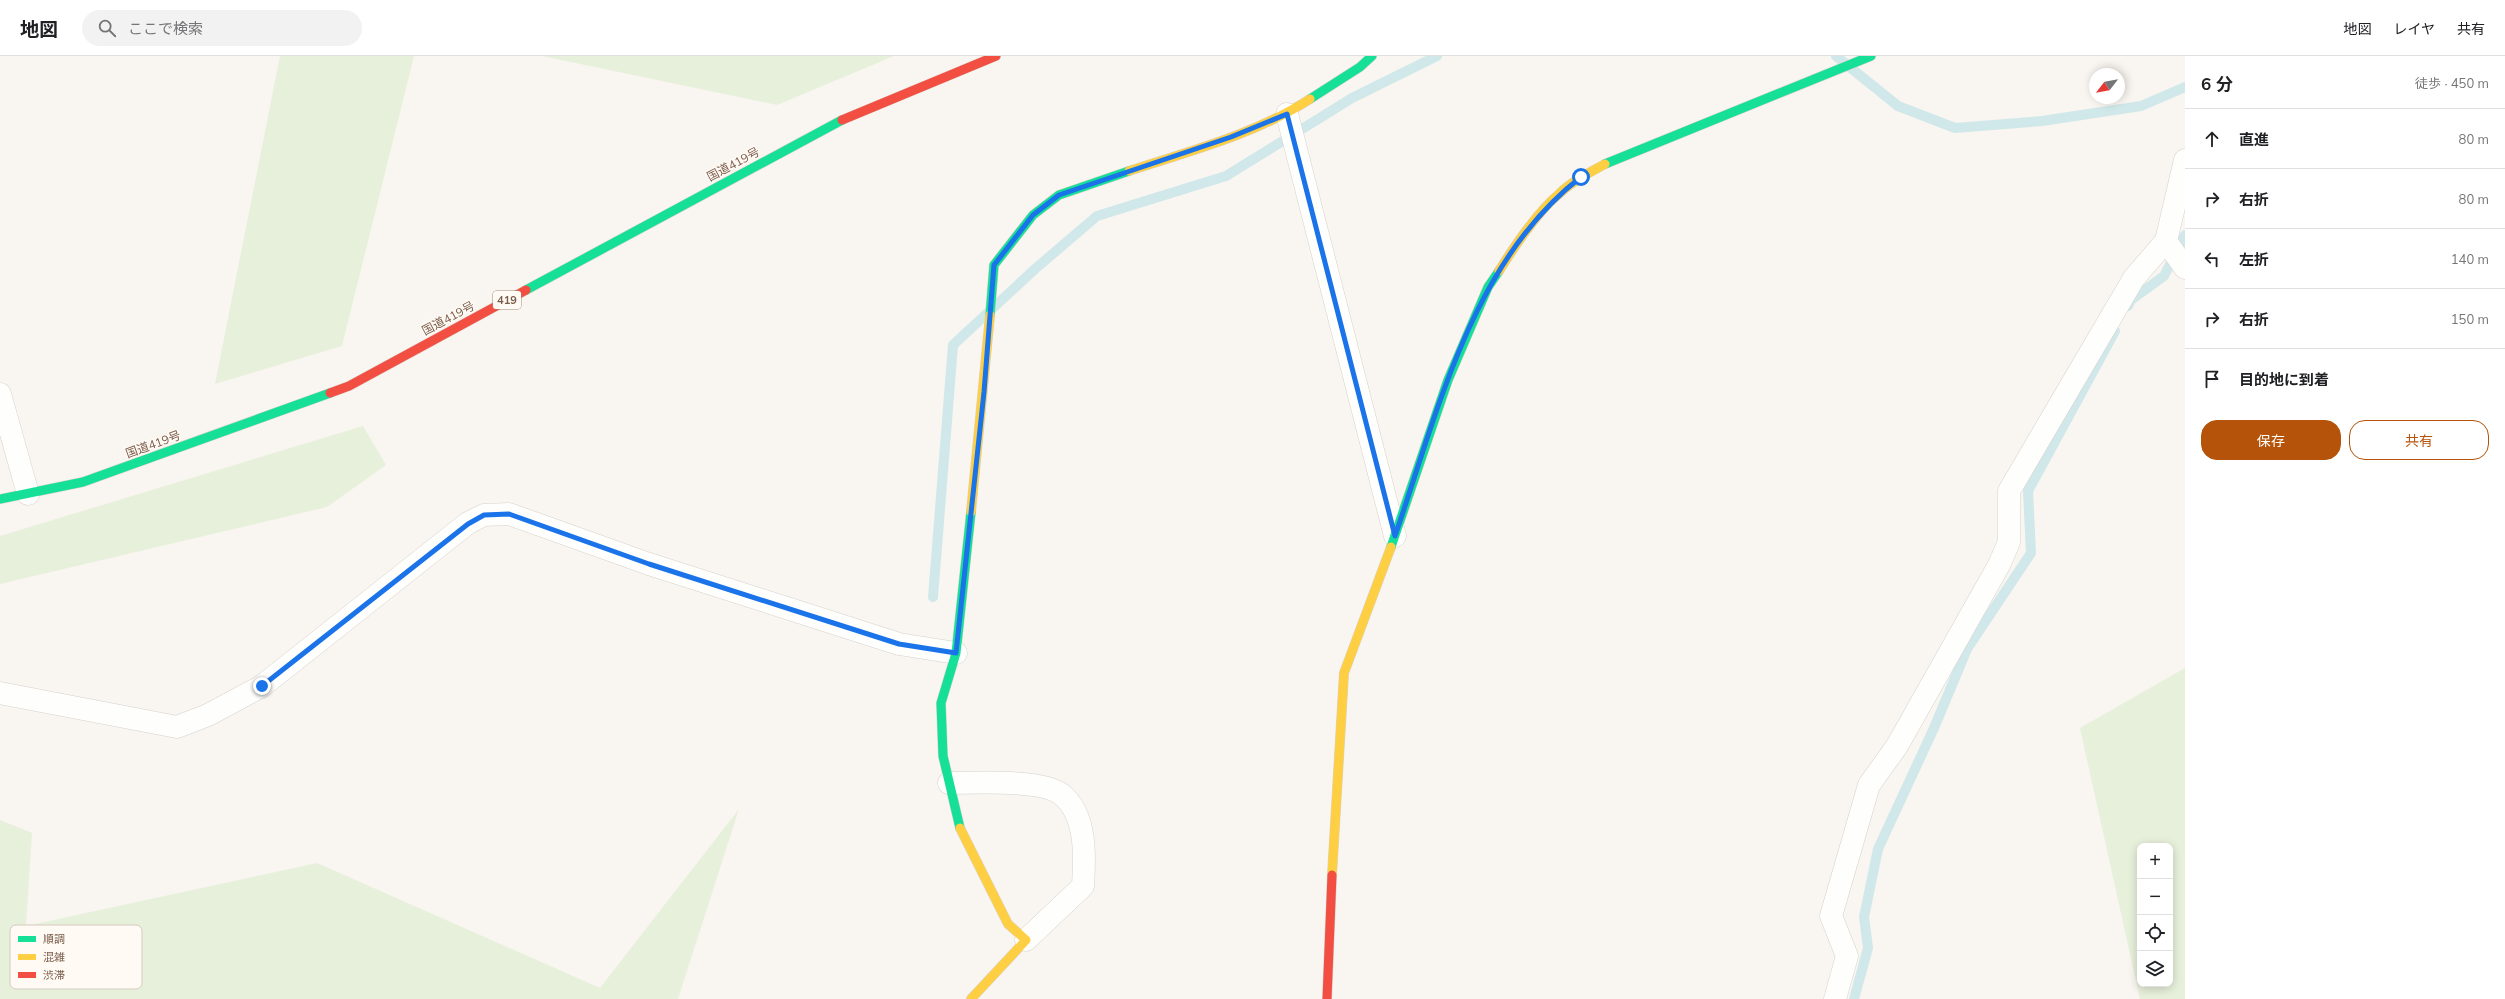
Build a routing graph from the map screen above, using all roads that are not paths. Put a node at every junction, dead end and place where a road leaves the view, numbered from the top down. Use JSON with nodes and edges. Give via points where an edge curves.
{"nodes":[{"id":1,"x":996,"y":56,"type":"edge"},
{"id":2,"x":1372,"y":56,"type":"edge"},
{"id":3,"x":1871,"y":56,"type":"edge"},
{"id":4,"x":1287,"y":114,"type":"junction"},
{"id":5,"x":2185,"y":160,"type":"edge"},
{"id":6,"x":2166,"y":241,"type":"junction"},
{"id":7,"x":2185,"y":268,"type":"edge"},
{"id":8,"x":0,"y":394,"type":"edge"},
{"id":9,"x":28,"y":494,"type":"junction"},
{"id":10,"x":0,"y":500,"type":"edge"},
{"id":11,"x":1395,"y":536,"type":"junction"},
{"id":12,"x":956,"y":653,"type":"junction"},
{"id":13,"x":0,"y":693,"type":"edge"},
{"id":14,"x":949,"y":783,"type":"junction"},
{"id":15,"x":1026,"y":940,"type":"junction"},
{"id":16,"x":972,"y":999,"type":"edge"},
{"id":17,"x":1327,"y":999,"type":"edge"},
{"id":18,"x":1835,"y":999,"type":"edge"}],
"edges":[{"from":1,"to":9,"type":"main road","name":"国道419号","number":"419","via":[[838,122],[349,386],[83,482]]},
{"from":2,"to":4,"type":"main road","via":[[1360,68]]},
{"from":3,"to":11,"type":"main road","via":[[1614,160],[1581,177],[1558,194],[1514,246],[1488,287],[1448,380]]},
{"from":4,"to":11,"type":"street"},
{"from":4,"to":12,"type":"main road","via":[[1231,137],[1059,195],[1033,215],[994,265],[984,392]]},
{"from":5,"to":6,"type":"street"},
{"from":6,"to":7,"type":"street"},
{"from":6,"to":18,"type":"street","via":[[2134,278],[2009,491],[2009,542],[1999,565],[1897,746],[1869,785],[1832,916],[1847,956]]},
{"from":8,"to":9,"type":"street"},
{"from":9,"to":10,"type":"main road","name":"国道419号","number":"419"},
{"from":11,"to":17,"type":"main road","via":[[1344,673]]},
{"from":12,"to":13,"type":"street","via":[[899,644],[649,564],[509,514],[484,515],[468,524],[262,686],[208,715],[177,727]]},
{"from":12,"to":14,"type":"main road","via":[[941,703],[943,756]]},
{"from":14,"to":15,"type":"main road","via":[[959,826],[1008,924]]},
{"from":14,"to":15,"type":"street","via":[[1039,785],[1061,794],[1078,816],[1085,853],[1083,886]]},
{"from":15,"to":16,"type":"main road","via":[[980,987]]}]}
